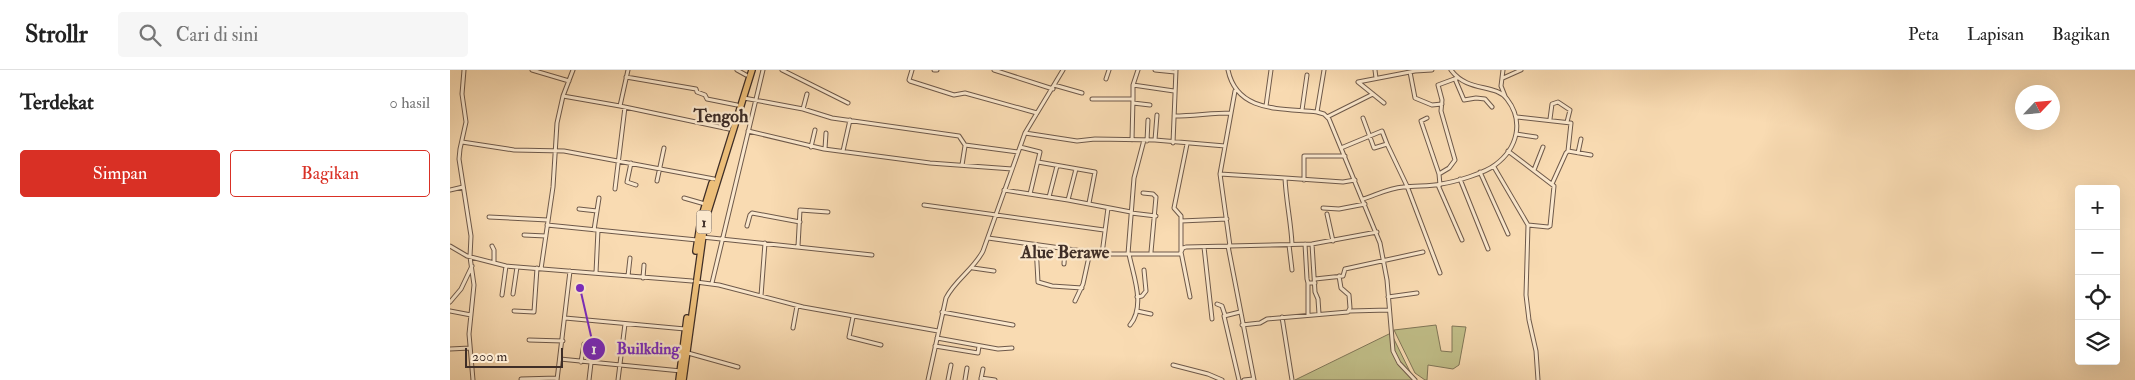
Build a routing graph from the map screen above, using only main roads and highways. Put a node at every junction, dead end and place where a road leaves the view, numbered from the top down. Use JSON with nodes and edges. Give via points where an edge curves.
{"nodes":[{"id":1,"x":752,"y":70,"type":"edge"},
{"id":2,"x":747,"y":73,"type":"edge"},
{"id":3,"x":729,"y":137,"type":"junction"},
{"id":4,"x":699,"y":243,"type":"junction"},
{"id":5,"x":691,"y":300,"type":"junction"},
{"id":6,"x":680,"y":380,"type":"edge"},
{"id":7,"x":684,"y":380,"type":"edge"}],
"edges":[{"from":1,"to":3,"type":"highway","number":"1"},
{"from":2,"to":3,"type":"highway","number":"1"},
{"from":3,"to":4,"type":"highway","number":"1"},
{"from":3,"to":4,"type":"highway","number":"1","via":[[705,204]]},
{"from":4,"to":5,"type":"highway","number":"1"},
{"from":5,"to":6,"type":"highway","number":"1"},
{"from":5,"to":7,"type":"highway","number":"1"}]}
